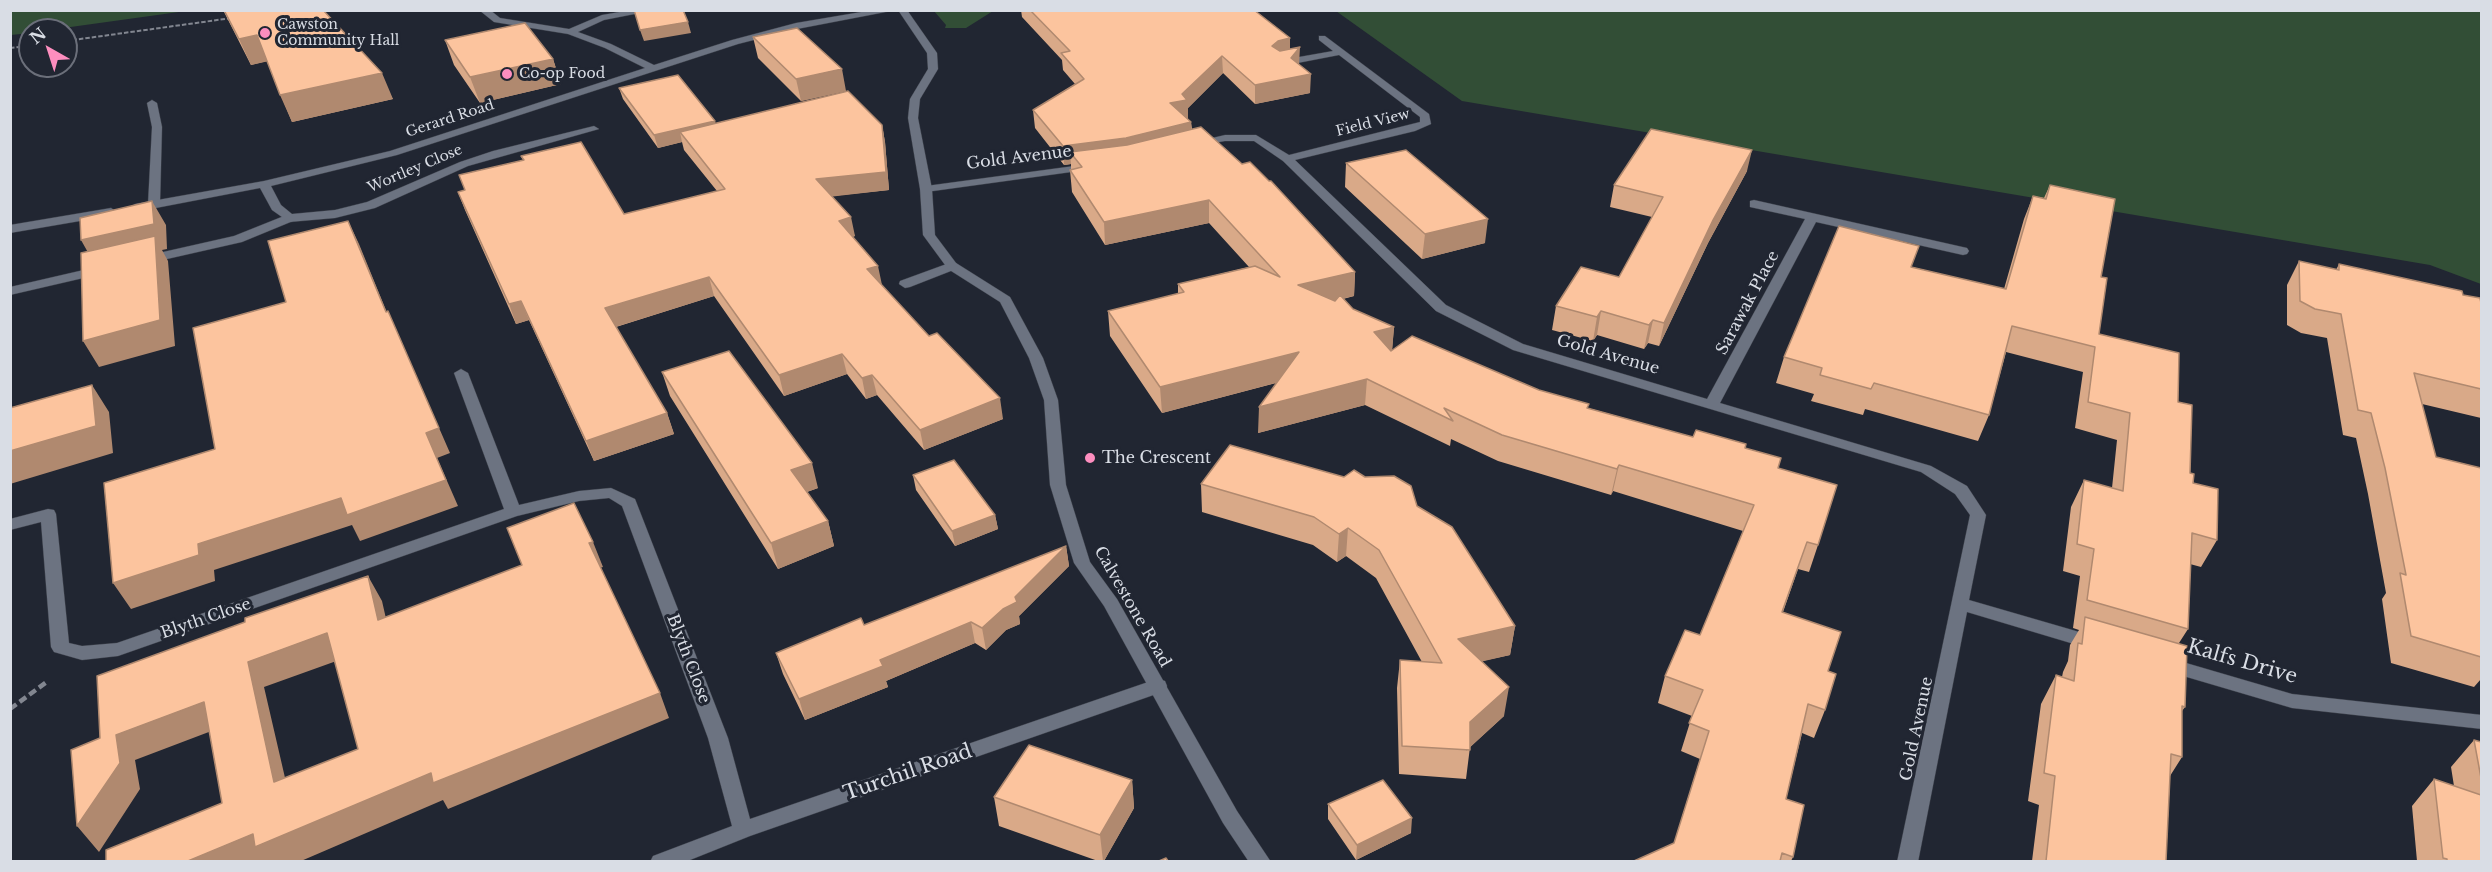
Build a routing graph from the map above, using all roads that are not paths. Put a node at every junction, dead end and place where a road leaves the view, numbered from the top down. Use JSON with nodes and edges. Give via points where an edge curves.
{"nodes":[{"id":1,"x":483,"y":10,"type":"edge"},
{"id":2,"x":651,"y":10,"type":"edge"},
{"id":3,"x":892,"y":10,"type":"edge"},
{"id":4,"x":902,"y":10,"type":"edge"},
{"id":5,"x":570,"y":32,"type":"junction"},
{"id":6,"x":1322,"y":38,"type":"dead end"},
{"id":7,"x":1341,"y":52,"type":"junction"},
{"id":8,"x":1279,"y":63,"type":"edge"},
{"id":9,"x":652,"y":68,"type":"junction"},
{"id":10,"x":152,"y":103,"type":"dead end"},
{"id":11,"x":594,"y":129,"type":"dead end"},
{"id":12,"x":1182,"y":149,"type":"edge"},
{"id":13,"x":1287,"y":159,"type":"junction"},
{"id":14,"x":1106,"y":165,"type":"edge"},
{"id":15,"x":264,"y":184,"type":"junction"},
{"id":16,"x":926,"y":189,"type":"junction"},
{"id":17,"x":154,"y":204,"type":"junction"},
{"id":18,"x":1754,"y":204,"type":"dead end"},
{"id":19,"x":289,"y":218,"type":"junction"},
{"id":20,"x":1812,"y":218,"type":"junction"},
{"id":21,"x":10,"y":229,"type":"edge"},
{"id":22,"x":1963,"y":251,"type":"dead end"},
{"id":23,"x":136,"y":262,"type":"edge"},
{"id":24,"x":952,"y":266,"type":"junction"},
{"id":25,"x":113,"y":268,"type":"edge"},
{"id":26,"x":905,"y":284,"type":"dead end"},
{"id":27,"x":10,"y":291,"type":"edge"},
{"id":28,"x":461,"y":373,"type":"dead end"},
{"id":29,"x":1712,"y":404,"type":"junction"},
{"id":30,"x":513,"y":512,"type":"junction"},
{"id":31,"x":10,"y":525,"type":"edge"},
{"id":32,"x":1961,"y":604,"type":"junction"},
{"id":33,"x":2110,"y":648,"type":"edge"},
{"id":34,"x":2155,"y":661,"type":"edge"},
{"id":35,"x":1158,"y":686,"type":"junction"},
{"id":36,"x":2481,"y":722,"type":"edge"},
{"id":37,"x":743,"y":830,"type":"junction"},
{"id":38,"x":660,"y":861,"type":"edge"},
{"id":39,"x":1261,"y":861,"type":"edge"},
{"id":40,"x":1907,"y":861,"type":"edge"}],
"edges":[{"from":1,"to":5,"type":"street","via":[[497,20]]},
{"from":2,"to":5,"type":"street","via":[[602,18]]},
{"from":3,"to":9,"type":"street","name":"Gerard Road","via":[[796,26]]},
{"from":4,"to":16,"type":"street","name":"Calvestone Road","via":[[932,53],[933,69],[915,99],[913,118]]},
{"from":5,"to":9,"type":"street"},
{"from":6,"to":7,"type":"street","name":"Field View"},
{"from":7,"to":8,"type":"street"},
{"from":7,"to":13,"type":"street","name":"Field View","via":[[1425,116],[1426,124]]},
{"from":9,"to":15,"type":"street","name":"Gerard Road","via":[[393,153]]},
{"from":10,"to":17,"type":"street","via":[[157,126]]},
{"from":11,"to":19,"type":"street","name":"Wortley Close","via":[[464,164],[371,205],[335,214]]},
{"from":12,"to":13,"type":"street","name":"Gold Avenue","via":[[1225,138],[1256,138]]},
{"from":13,"to":29,"type":"street","name":"Gold Avenue","via":[[1440,308],[1518,347]]},
{"from":14,"to":16,"type":"street","name":"Gold Avenue"},
{"from":15,"to":17,"type":"street","name":"Gerard Road"},
{"from":15,"to":19,"type":"street","via":[[276,207]]},
{"from":16,"to":24,"type":"street","name":"Calvestone Road","via":[[929,234]]},
{"from":17,"to":21,"type":"street","name":"Gerard Road"},
{"from":18,"to":20,"type":"street"},
{"from":19,"to":23,"type":"street","name":"Wortley Close","via":[[238,239]]},
{"from":20,"to":22,"type":"street"},
{"from":20,"to":29,"type":"street","name":"Sarawak Place"},
{"from":24,"to":26,"type":"street"},
{"from":24,"to":35,"type":"street","name":"Calvestone Road","via":[[1005,300],[1036,358],[1052,400],[1058,484],[1082,563],[1111,603]]},
{"from":25,"to":27,"type":"street"},
{"from":28,"to":30,"type":"street"},
{"from":29,"to":32,"type":"street","name":"Gold Avenue","via":[[1926,469],[1961,490],[1978,515]]},
{"from":30,"to":31,"type":"street","name":"Blyth Close","via":[[118,650],[82,653],[60,647],[48,514]]},
{"from":30,"to":37,"type":"street","name":"Blyth Close","via":[[579,495],[611,493],[629,503],[718,738]]},
{"from":32,"to":33,"type":"street"},
{"from":32,"to":40,"type":"street","name":"Gold Avenue"},
{"from":34,"to":36,"type":"street","name":"Kalfs Drive","via":[[2292,701]]},
{"from":35,"to":37,"type":"street","name":"Turchil Road"},
{"from":35,"to":39,"type":"street","name":"Calvestone Road","via":[[1230,817]]},
{"from":37,"to":38,"type":"street","name":"Turchil Road"}]}
